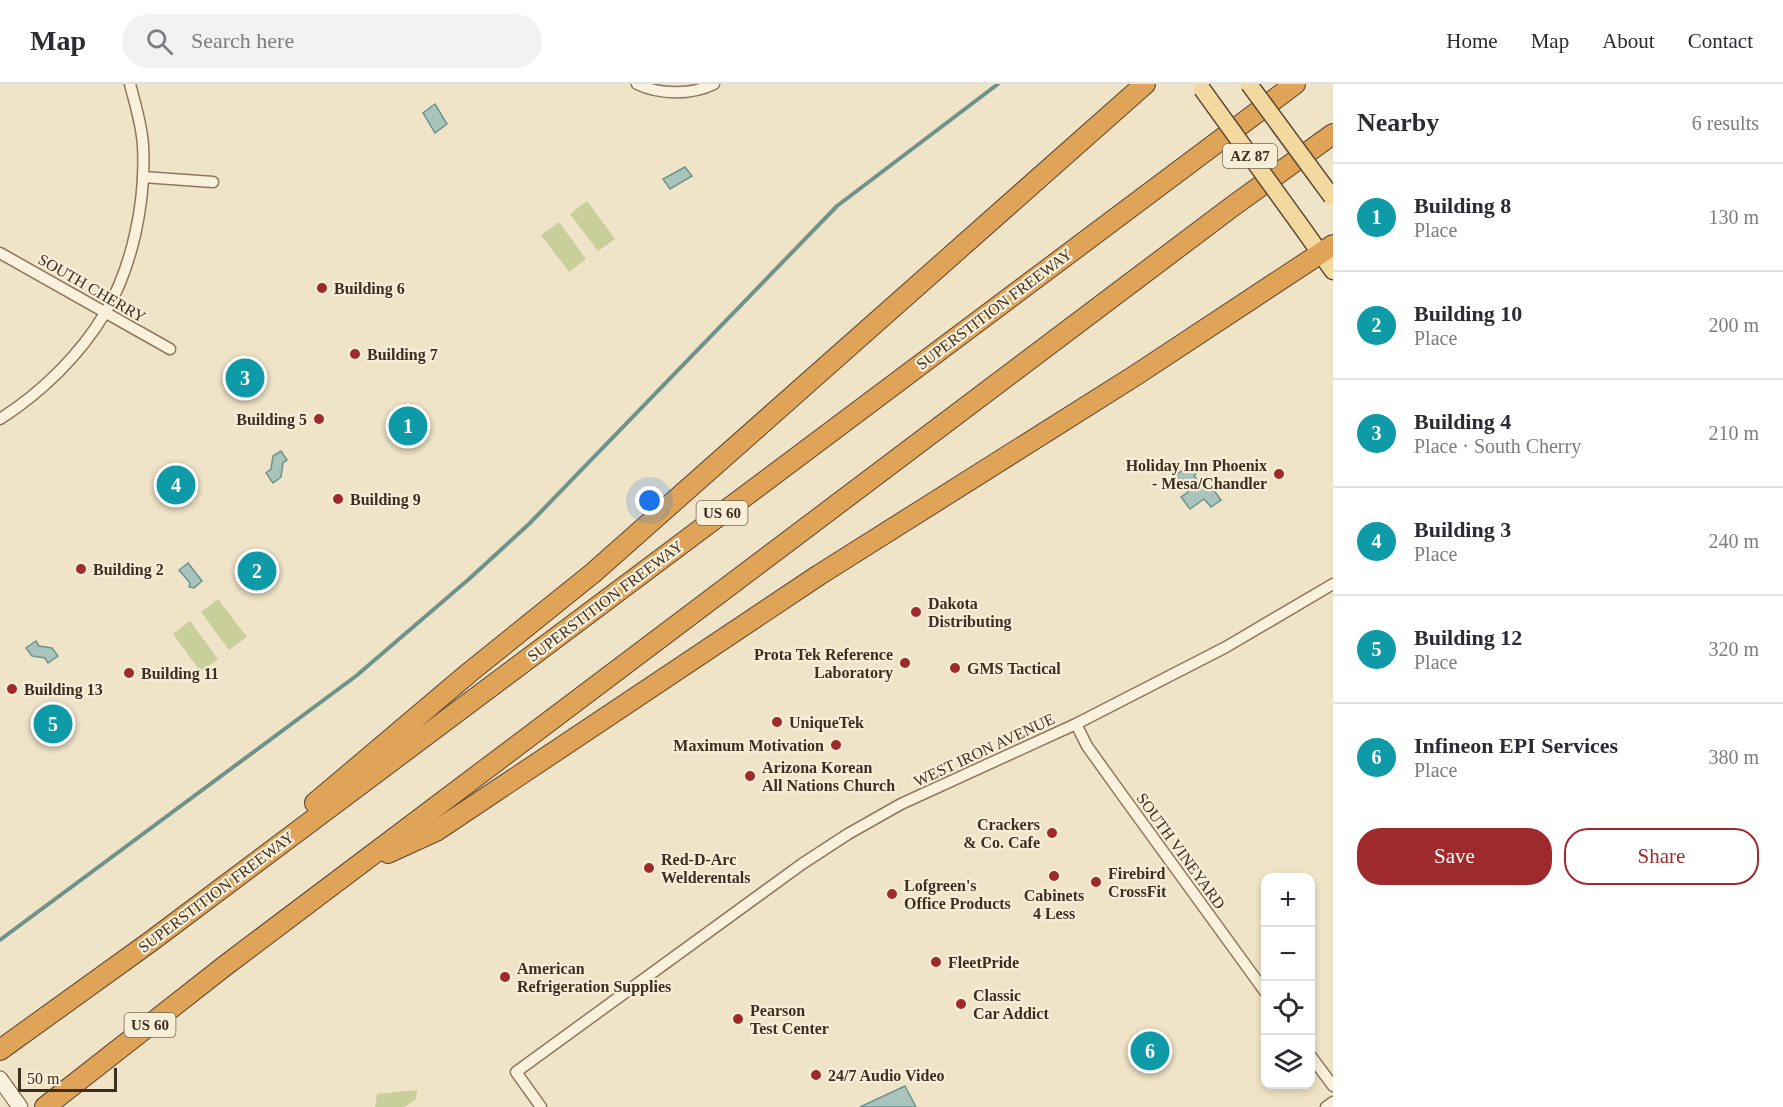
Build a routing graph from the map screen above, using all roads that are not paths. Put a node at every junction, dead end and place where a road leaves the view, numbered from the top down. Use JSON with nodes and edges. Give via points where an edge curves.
{"nodes":[{"id":1,"x":130,"y":84,"type":"edge"},
{"id":2,"x":637,"y":84,"type":"edge"},
{"id":3,"x":714,"y":84,"type":"edge"},
{"id":4,"x":1145,"y":84,"type":"edge"},
{"id":5,"x":1249,"y":84,"type":"edge"},
{"id":6,"x":1295,"y":84,"type":"edge"},
{"id":7,"x":1201,"y":86,"type":"edge"},
{"id":8,"x":1333,"y":134,"type":"edge"},
{"id":9,"x":143,"y":177,"type":"junction"},
{"id":10,"x":213,"y":182,"type":"dead end"},
{"id":11,"x":1332,"y":197,"type":"edge"},
{"id":12,"x":1327,"y":249,"type":"edge"},
{"id":13,"x":0,"y":253,"type":"edge"},
{"id":14,"x":1333,"y":271,"type":"edge"},
{"id":15,"x":105,"y":314,"type":"junction"},
{"id":16,"x":170,"y":349,"type":"dead end"},
{"id":17,"x":0,"y":419,"type":"edge"},
{"id":18,"x":1333,"y":584,"type":"edge"},
{"id":19,"x":1076,"y":724,"type":"junction"},
{"id":20,"x":358,"y":866,"type":"junction"},
{"id":21,"x":150,"y":942,"type":"junction"},
{"id":22,"x":1261,"y":986,"type":"edge"},
{"id":23,"x":0,"y":1048,"type":"edge"},
{"id":24,"x":1315,"y":1060,"type":"edge"},
{"id":25,"x":0,"y":1079,"type":"edge"},
{"id":26,"x":1333,"y":1086,"type":"edge"},
{"id":27,"x":1333,"y":1102,"type":"edge"},
{"id":28,"x":20,"y":1107,"type":"edge"},
{"id":29,"x":47,"y":1107,"type":"edge"},
{"id":30,"x":541,"y":1107,"type":"edge"},
{"id":31,"x":1326,"y":1107,"type":"edge"}],
"edges":[{"from":1,"to":9,"type":"street","via":[[143,144]]},
{"from":2,"to":3,"type":"street","via":[[690,92]]},
{"from":4,"to":21,"type":"highway","via":[[593,573]]},
{"from":5,"to":11,"type":"main road","number":"AZ 87","bridge":true},
{"from":6,"to":21,"type":"highway","name":"SUPERSTITION FREEWAY","number":"US 60"},
{"from":7,"to":12,"type":"main road","number":"AZ 87","bridge":true,"via":[[1298,222]]},
{"from":8,"to":20,"type":"highway","number":"US 60"},
{"from":9,"to":10,"type":"street"},
{"from":9,"to":15,"type":"street","via":[[139,217],[129,256]]},
{"from":12,"to":14,"type":"main road","number":"AZ 87"},
{"from":12,"to":20,"type":"highway","via":[[819,575],[436,831]]},
{"from":13,"to":15,"type":"street","name":"SOUTH CHERRY"},
{"from":15,"to":16,"type":"street","name":"SOUTH CHERRY"},
{"from":15,"to":17,"type":"street","via":[[56,374]]},
{"from":18,"to":19,"type":"street","name":"WEST IRON AVENUE","via":[[1226,647]]},
{"from":19,"to":22,"type":"street","name":"SOUTH VINEYARD","via":[[1087,746]]},
{"from":19,"to":30,"type":"street","name":"WEST IRON AVENUE","via":[[901,804],[802,864],[516,1072]]},
{"from":20,"to":29,"type":"highway","number":"US 60"},
{"from":21,"to":23,"type":"highway","name":"SUPERSTITION FREEWAY","number":"US 60"},
{"from":24,"to":26,"type":"street"},
{"from":25,"to":28,"type":"street"},
{"from":27,"to":31,"type":"street"}]}
